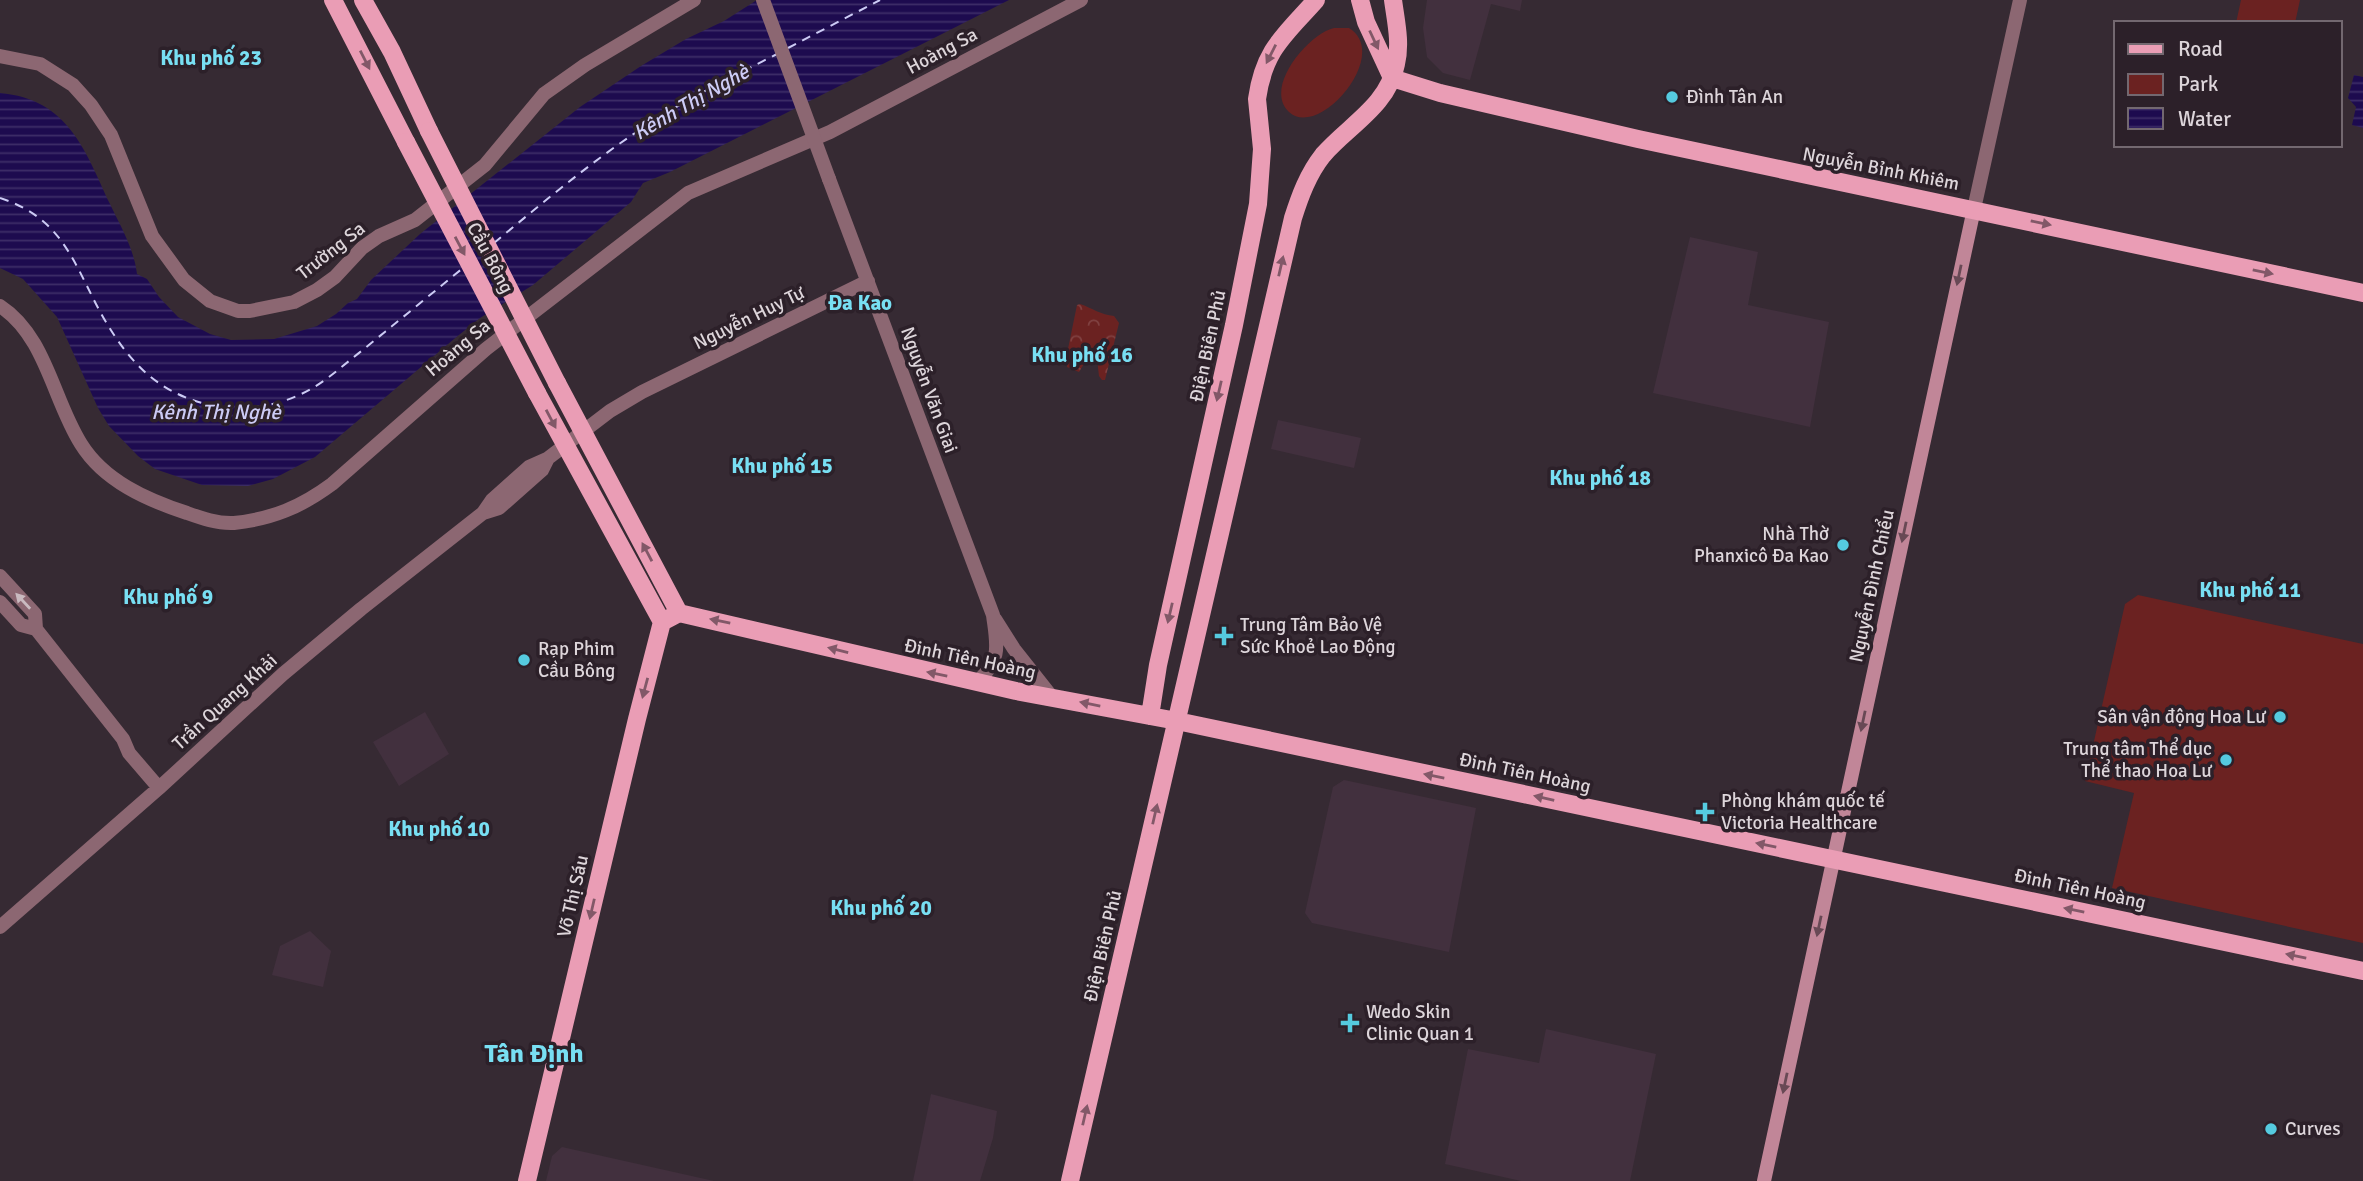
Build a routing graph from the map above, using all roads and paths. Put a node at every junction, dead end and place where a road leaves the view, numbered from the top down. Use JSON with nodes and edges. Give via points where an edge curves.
{"nodes":[{"id":1,"x":333,"y":0,"type":"edge"},
{"id":2,"x":363,"y":0,"type":"edge"},
{"id":3,"x":694,"y":0,"type":"edge"},
{"id":4,"x":763,"y":0,"type":"edge"},
{"id":5,"x":1081,"y":0,"type":"edge"},
{"id":6,"x":1394,"y":0,"type":"edge"},
{"id":7,"x":2020,"y":0,"type":"edge"},
{"id":8,"x":1314,"y":1,"type":"edge"},
{"id":9,"x":1361,"y":2,"type":"edge"},
{"id":10,"x":0,"y":56,"type":"edge"},
{"id":11,"x":1392,"y":78,"type":"junction"},
{"id":12,"x":1974,"y":209,"type":"junction"},
{"id":13,"x":868,"y":281,"type":"junction"},
{"id":14,"x":2363,"y":293,"type":"edge"},
{"id":15,"x":0,"y":306,"type":"edge"},
{"id":16,"x":582,"y":430,"type":"junction"},
{"id":17,"x":564,"y":444,"type":"junction"},
{"id":18,"x":0,"y":576,"type":"edge"},
{"id":19,"x":0,"y":602,"type":"edge"},
{"id":20,"x":679,"y":613,"type":"junction"},
{"id":21,"x":993,"y":615,"type":"junction"},
{"id":22,"x":662,"y":622,"type":"junction"},
{"id":23,"x":36,"y":629,"type":"junction"},
{"id":24,"x":1158,"y":665,"type":"junction"},
{"id":25,"x":1187,"y":670,"type":"junction"},
{"id":26,"x":977,"y":682,"type":"junction"},
{"id":27,"x":1052,"y":697,"type":"junction"},
{"id":28,"x":1150,"y":716,"type":"junction"},
{"id":29,"x":1177,"y":721,"type":"junction"},
{"id":30,"x":162,"y":785,"type":"junction"},
{"id":31,"x":1833,"y":859,"type":"junction"},
{"id":32,"x":0,"y":927,"type":"edge"},
{"id":33,"x":2363,"y":971,"type":"edge"},
{"id":34,"x":527,"y":1181,"type":"edge"},
{"id":35,"x":1070,"y":1181,"type":"edge"},
{"id":36,"x":1763,"y":1181,"type":"edge"}],
"edges":[{"from":1,"to":17,"type":"main road","name":"Cầu Bông","one_way":true,"bridge":true},
{"from":2,"to":16,"type":"main road","name":"Cầu Bông","bridge":true},
{"from":3,"to":10,"type":"street","name":"Trường Sa","via":[[544,94],[485,165],[415,220],[362,248],[317,290],[293,302],[250,311],[210,301],[184,280],[152,236],[111,135],[73,85],[40,64]]},
{"from":4,"to":13,"type":"street","name":"Nguyễn Văn Giai","bridge":true},
{"from":5,"to":15,"type":"street","name":"Hoàng Sa","via":[[830,132],[688,193],[485,349],[332,484],[285,513],[232,523],[205,519],[153,502],[111,477],[81,444],[30,337]]},
{"from":6,"to":11,"type":"main road","via":[[1398,51]]},
{"from":7,"to":12,"type":"street","name":"Nguyễn Đình Chiểu"},
{"from":8,"to":24,"type":"main road","name":"Ðiện Biên Phủ","one_way":true,"via":[[1278,41],[1258,88],[1262,149],[1258,204]]},
{"from":9,"to":11,"type":"main road","one_way":true},
{"from":11,"to":12,"type":"main road","name":"Nguyễn Bỉnh Khiêm","via":[[1638,139]]},
{"from":25,"to":11,"type":"main road","one_way":true,"via":[[1296,208],[1321,158],[1374,107]]},
{"from":12,"to":14,"type":"main road","name":"Nguyễn Bỉnh Khiêm","one_way":true},
{"from":12,"to":31,"type":"main road","name":"Nguyễn Đình Chiểu","one_way":true},
{"from":13,"to":16,"type":"street","name":"Nguyễn Huy Tự","via":[[648,391]]},
{"from":13,"to":21,"type":"street","name":"Nguyễn Văn Giai"},
{"from":16,"to":17,"type":"street","name":"Nguyễn Huy Tự"},
{"from":20,"to":16,"type":"main road","one_way":true},
{"from":17,"to":22,"type":"main road"},
{"from":17,"to":30,"type":"street","name":"Trần Quang Khải","via":[[499,508],[483,513],[361,609]]},
{"from":23,"to":18,"type":"street","one_way":true,"via":[[34,614]]},
{"from":19,"to":23,"type":"street","via":[[20,625]]},
{"from":20,"to":22,"type":"main road"},
{"from":26,"to":20,"type":"main road","name":"Đinh Tiên Hoàng","one_way":true},
{"from":21,"to":26,"type":"street","name":"Nguyễn Văn Giai","via":[[996,658]]},
{"from":21,"to":27,"type":"street","name":"Nguyễn Văn Giai"},
{"from":22,"to":34,"type":"main road","name":"Võ Thị Sáu","one_way":true},
{"from":23,"to":30,"type":"street","via":[[130,753]]},
{"from":24,"to":25,"type":"main road","via":[[1173,673]]},
{"from":24,"to":28,"type":"main road","name":"Ðiện Biên Phủ"},
{"from":25,"to":29,"type":"main road"},
{"from":26,"to":27,"type":"main road","name":"Đinh Tiên Hoàng"},
{"from":28,"to":27,"type":"main road","name":"Đinh Tiên Hoàng","one_way":true},
{"from":28,"to":29,"type":"main road","name":"Đinh Tiên Hoàng"},
{"from":31,"to":29,"type":"main road","name":"Đinh Tiên Hoàng","one_way":true},
{"from":35,"to":29,"type":"main road","name":"Điện Biên Phủ","one_way":true},
{"from":30,"to":32,"type":"street","name":"Trần Quang Khải"},
{"from":33,"to":31,"type":"main road","name":"Đinh Tiên Hoàng","one_way":true},
{"from":31,"to":36,"type":"main road","name":"Nguyễn Đình Chiểu","one_way":true}]}
